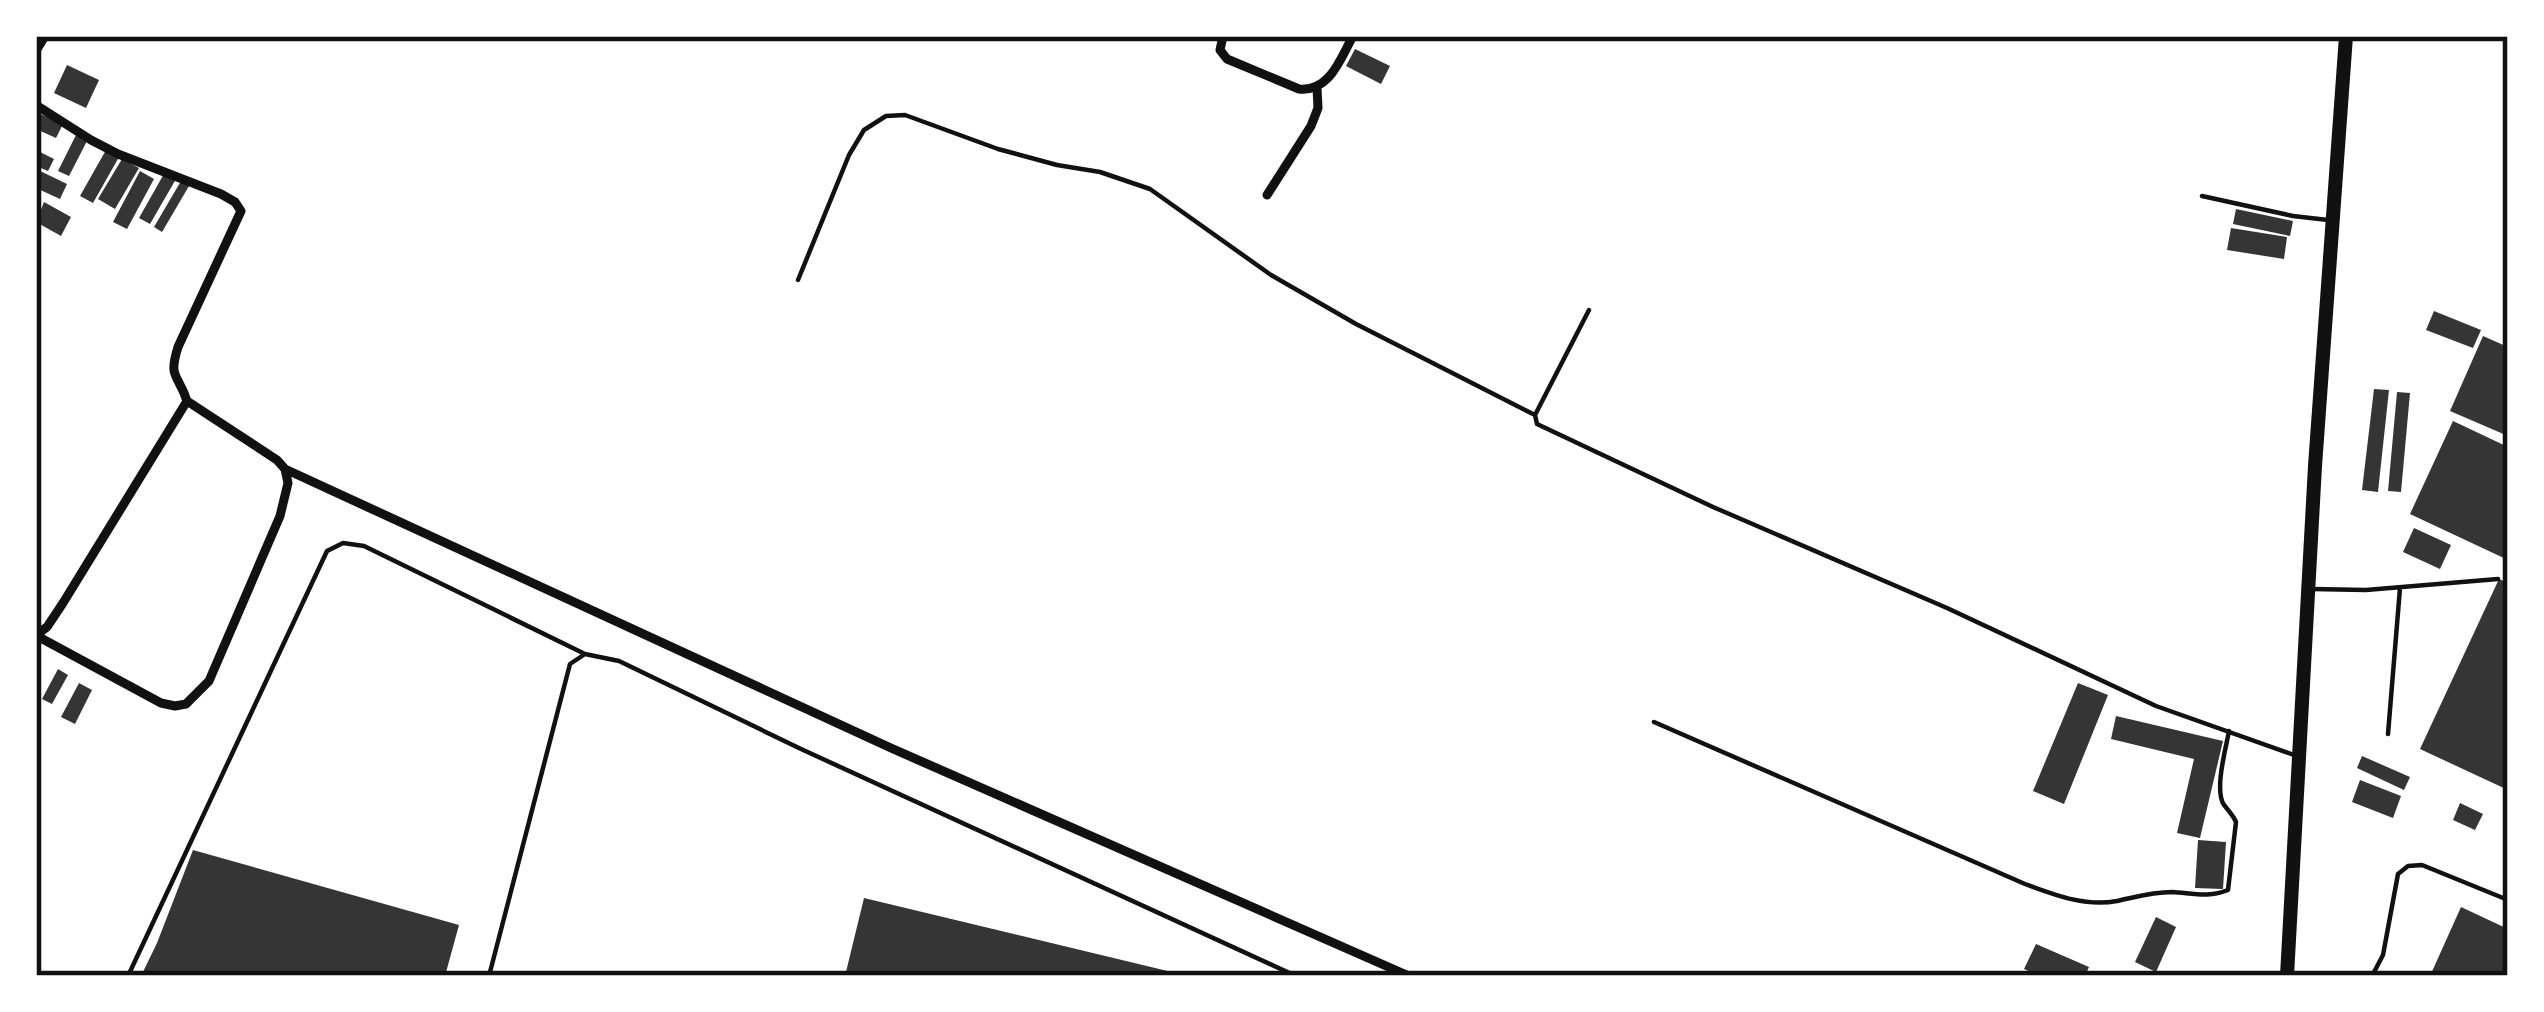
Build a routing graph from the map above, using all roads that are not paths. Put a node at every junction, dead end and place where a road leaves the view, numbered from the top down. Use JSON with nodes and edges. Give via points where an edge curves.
{"nodes":[{"id":1,"x":45,"y":36,"type":"edge"},
{"id":2,"x":1223,"y":36,"type":"edge"},
{"id":3,"x":1353,"y":36,"type":"edge"},
{"id":4,"x":2346,"y":36,"type":"edge"},
{"id":5,"x":36,"y":51,"type":"edge"},
{"id":6,"x":1317,"y":88,"type":"junction"},
{"id":7,"x":36,"y":105,"type":"edge"},
{"id":8,"x":1267,"y":195,"type":"dead end"},
{"id":9,"x":2202,"y":196,"type":"dead end"},
{"id":10,"x":2333,"y":221,"type":"junction"},
{"id":11,"x":798,"y":280,"type":"dead end"},
{"id":12,"x":1588,"y":310,"type":"dead end"},
{"id":13,"x":187,"y":400,"type":"junction"},
{"id":14,"x":1535,"y":415,"type":"junction"},
{"id":15,"x":285,"y":469,"type":"junction"},
{"id":16,"x":2498,"y":579,"type":"dead end"},
{"id":17,"x":2400,"y":588,"type":"junction"},
{"id":18,"x":2309,"y":590,"type":"junction"},
{"id":19,"x":37,"y":636,"type":"edge"},
{"id":20,"x":585,"y":654,"type":"junction"},
{"id":21,"x":1654,"y":722,"type":"dead end"},
{"id":22,"x":2229,"y":731,"type":"junction"},
{"id":23,"x":2388,"y":734,"type":"dead end"},
{"id":24,"x":2300,"y":757,"type":"junction"},
{"id":25,"x":2508,"y":900,"type":"edge"},
{"id":26,"x":128,"y":976,"type":"edge"},
{"id":27,"x":489,"y":976,"type":"edge"},
{"id":28,"x":1296,"y":976,"type":"edge"},
{"id":29,"x":1409,"y":976,"type":"edge"},
{"id":30,"x":2287,"y":976,"type":"edge"},
{"id":31,"x":2372,"y":976,"type":"edge"}],
"edges":[{"from":1,"to":5,"type":"street"},
{"from":2,"to":6,"type":"street","via":[[1227,59],[1300,89]]},
{"from":3,"to":6,"type":"street"},
{"from":4,"to":10,"type":"main road"},
{"from":6,"to":8,"type":"street","via":[[1311,127]]},
{"from":7,"to":13,"type":"street","via":[[118,154],[220,194],[241,212],[172,366]]},
{"from":9,"to":10,"type":"lane"},
{"from":10,"to":18,"type":"main road"},
{"from":11,"to":14,"type":"lane","via":[[864,130],[905,115],[1150,189],[1271,275]]},
{"from":12,"to":14,"type":"lane"},
{"from":13,"to":15,"type":"street"},
{"from":13,"to":19,"type":"street"},
{"from":14,"to":22,"type":"lane","via":[[1552,432],[1713,507],[2156,706]]},
{"from":15,"to":19,"type":"street","via":[[280,516],[209,682],[186,704],[161,703]]},
{"from":15,"to":29,"type":"street"},
{"from":16,"to":17,"type":"lane"},
{"from":17,"to":18,"type":"lane"},
{"from":17,"to":23,"type":"lane"},
{"from":18,"to":24,"type":"main road"},
{"from":20,"to":26,"type":"lane","via":[[364,546],[327,551]]},
{"from":20,"to":27,"type":"lane","via":[[569,664]]},
{"from":20,"to":28,"type":"lane","via":[[619,662]]},
{"from":21,"to":22,"type":"lane","via":[[2026,884],[2091,902],[2228,890],[2236,822],[2220,791]]},
{"from":22,"to":24,"type":"lane"},
{"from":24,"to":30,"type":"main road"},
{"from":25,"to":31,"type":"lane","via":[[2408,866],[2398,874]]}]}
